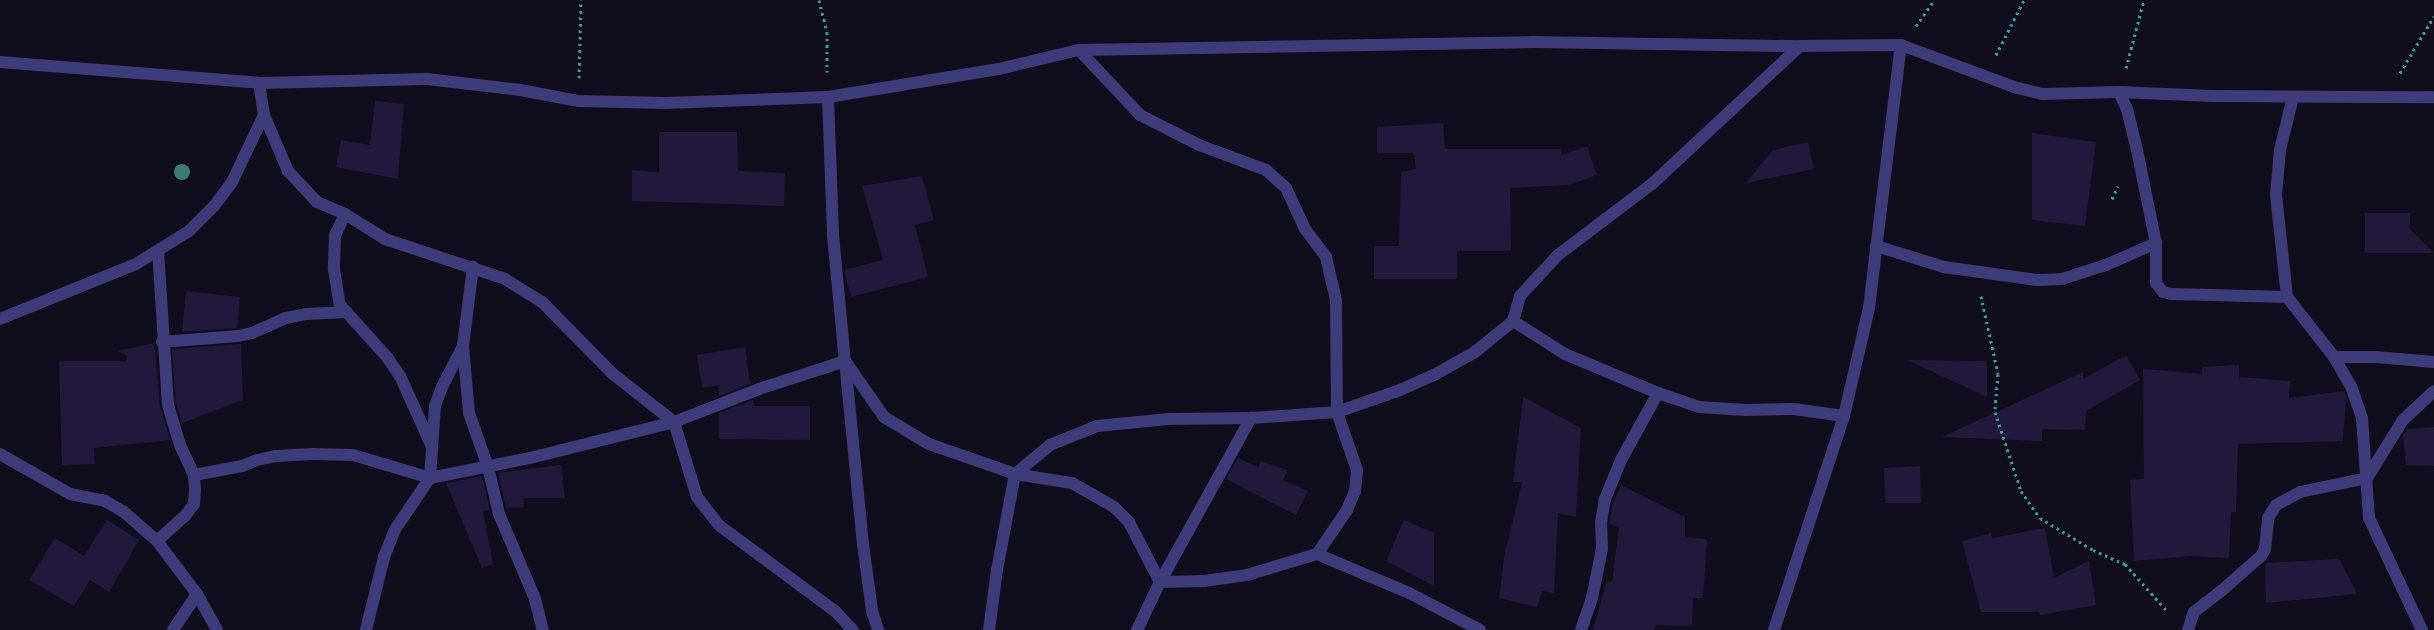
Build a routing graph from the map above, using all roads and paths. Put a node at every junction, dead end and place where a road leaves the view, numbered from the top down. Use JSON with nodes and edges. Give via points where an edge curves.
{"nodes":[{"id":1,"x":581,"y":0,"type":"edge"},
{"id":2,"x":819,"y":0,"type":"edge"},
{"id":3,"x":1934,"y":0,"type":"edge"},
{"id":4,"x":2024,"y":0,"type":"edge"},
{"id":5,"x":2144,"y":0,"type":"edge"},
{"id":6,"x":2434,"y":16,"type":"edge"},
{"id":7,"x":1901,"y":45,"type":"junction"},
{"id":8,"x":1800,"y":46,"type":"junction"},
{"id":9,"x":1079,"y":50,"type":"junction"},
{"id":10,"x":0,"y":62,"type":"edge"},
{"id":11,"x":1984,"y":75,"type":"junction"},
{"id":12,"x":259,"y":83,"type":"junction"},
{"id":13,"x":2120,"y":92,"type":"junction"},
{"id":14,"x":2434,"y":97,"type":"edge"},
{"id":15,"x":828,"y":98,"type":"junction"},
{"id":16,"x":2293,"y":98,"type":"junction"},
{"id":17,"x":2385,"y":98,"type":"junction"},
{"id":18,"x":578,"y":101,"type":"junction"},
{"id":19,"x":264,"y":114,"type":"junction"},
{"id":20,"x":345,"y":214,"type":"junction"},
{"id":21,"x":2156,"y":243,"type":"junction"},
{"id":22,"x":1876,"y":246,"type":"junction"},
{"id":23,"x":158,"y":252,"type":"junction"},
{"id":24,"x":472,"y":267,"type":"junction"},
{"id":25,"x":1976,"y":271,"type":"junction"},
{"id":26,"x":2287,"y":297,"type":"junction"},
{"id":27,"x":347,"y":312,"type":"junction"},
{"id":28,"x":0,"y":319,"type":"edge"},
{"id":29,"x":1513,"y":320,"type":"junction"},
{"id":30,"x":162,"y":342,"type":"junction"},
{"id":31,"x":463,"y":346,"type":"junction"},
{"id":32,"x":2334,"y":358,"type":"junction"},
{"id":33,"x":845,"y":361,"type":"junction"},
{"id":34,"x":2434,"y":362,"type":"edge"},
{"id":35,"x":2434,"y":391,"type":"edge"},
{"id":36,"x":1658,"y":393,"type":"junction"},
{"id":37,"x":1337,"y":412,"type":"junction"},
{"id":38,"x":1844,"y":416,"type":"junction"},
{"id":39,"x":1251,"y":418,"type":"junction"},
{"id":40,"x":674,"y":422,"type":"junction"},
{"id":41,"x":433,"y":449,"type":"junction"},
{"id":42,"x":0,"y":454,"type":"edge"},
{"id":43,"x":488,"y":467,"type":"junction"},
{"id":44,"x":1015,"y":474,"type":"junction"},
{"id":45,"x":194,"y":475,"type":"junction"},
{"id":46,"x":430,"y":478,"type":"junction"},
{"id":47,"x":2367,"y":478,"type":"junction"},
{"id":48,"x":157,"y":541,"type":"junction"},
{"id":49,"x":1317,"y":554,"type":"junction"},
{"id":50,"x":1160,"y":582,"type":"junction"},
{"id":51,"x":198,"y":594,"type":"junction"},
{"id":52,"x":2188,"y":629,"type":"edge"},
{"id":53,"x":173,"y":630,"type":"edge"},
{"id":54,"x":216,"y":630,"type":"edge"},
{"id":55,"x":366,"y":630,"type":"edge"},
{"id":56,"x":543,"y":630,"type":"edge"},
{"id":57,"x":854,"y":630,"type":"edge"},
{"id":58,"x":878,"y":630,"type":"edge"},
{"id":59,"x":989,"y":630,"type":"edge"},
{"id":60,"x":1137,"y":630,"type":"edge"},
{"id":61,"x":1480,"y":630,"type":"edge"},
{"id":62,"x":1581,"y":630,"type":"edge"},
{"id":63,"x":1774,"y":630,"type":"edge"},
{"id":64,"x":2422,"y":630,"type":"edge"}],
"edges":[{"from":1,"to":18,"type":"path"},
{"from":2,"to":15,"type":"path","via":[[827,32]]},
{"from":3,"to":7,"type":"path"},
{"from":4,"to":11,"type":"path"},
{"from":5,"to":13,"type":"path"},
{"from":6,"to":17,"type":"path"},
{"from":7,"to":8,"type":"street"},
{"from":7,"to":11,"type":"street"},
{"from":7,"to":22,"type":"street"},
{"from":8,"to":9,"type":"street","via":[[1533,42]]},
{"from":8,"to":29,"type":"street","via":[[1652,184],[1558,255],[1520,296]]},
{"from":9,"to":15,"type":"street","via":[[999,69]]},
{"from":9,"to":37,"type":"street","via":[[1140,115],[1200,145],[1266,170],[1286,188],[1305,229],[1326,257],[1336,300]]},
{"from":10,"to":12,"type":"street"},
{"from":11,"to":13,"type":"street","via":[[2042,94]]},
{"from":12,"to":18,"type":"street","via":[[427,79],[520,90]]},
{"from":12,"to":19,"type":"street"},
{"from":13,"to":16,"type":"street"},
{"from":13,"to":21,"type":"street","via":[[2137,150]]},
{"from":14,"to":17,"type":"street"},
{"from":15,"to":18,"type":"street","via":[[666,103]]},
{"from":15,"to":33,"type":"street","via":[[833,235]]},
{"from":16,"to":17,"type":"street"},
{"from":16,"to":26,"type":"street","via":[[2280,150],[2276,194]]},
{"from":19,"to":20,"type":"street","via":[[288,171],[317,202]]},
{"from":19,"to":23,"type":"street","via":[[232,182],[214,206],[188,231]]},
{"from":20,"to":24,"type":"street","via":[[386,239]]},
{"from":20,"to":27,"type":"street","via":[[335,235],[334,269],[340,305]]},
{"from":21,"to":25,"type":"street","via":[[2106,265],[2062,279],[2037,280]]},
{"from":21,"to":26,"type":"street","via":[[2156,283],[2163,292]]},
{"from":22,"to":25,"type":"street","via":[[1944,267]]},
{"from":22,"to":38,"type":"street","via":[[1869,308]]},
{"from":23,"to":28,"type":"street"},
{"from":23,"to":30,"type":"street"},
{"from":24,"to":31,"type":"street"},
{"from":24,"to":40,"type":"street","via":[[505,278],[542,302],[613,374]]},
{"from":25,"to":52,"type":"path","via":[[1998,374],[1995,412],[2021,491],[2040,518],[2093,550],[2125,564],[2165,610]]},
{"from":26,"to":32,"type":"street"},
{"from":27,"to":30,"type":"street","via":[[286,318],[238,336]]},
{"from":27,"to":41,"type":"street","via":[[400,376]]},
{"from":29,"to":36,"type":"street","via":[[1566,354]]},
{"from":29,"to":37,"type":"street","via":[[1475,352],[1434,375]]},
{"from":30,"to":45,"type":"street","via":[[168,404],[180,445]]},
{"from":31,"to":41,"type":"street","via":[[435,406]]},
{"from":31,"to":43,"type":"street","via":[[469,413]]},
{"from":32,"to":34,"type":"street","via":[[2376,357]]},
{"from":32,"to":47,"type":"street","via":[[2351,386],[2362,418]]},
{"from":33,"to":40,"type":"street","via":[[759,389]]},
{"from":33,"to":44,"type":"street","via":[[884,417],[929,444]]},
{"from":33,"to":58,"type":"street","via":[[863,544],[872,611]]},
{"from":35,"to":47,"type":"street","via":[[2403,420]]},
{"from":36,"to":38,"type":"street","via":[[1699,407],[1794,409]]},
{"from":36,"to":62,"type":"street","via":[[1621,460],[1604,499],[1602,549],[1592,598]]},
{"from":37,"to":39,"type":"street"},
{"from":37,"to":49,"type":"street","via":[[1357,470],[1355,491],[1347,510]]},
{"from":38,"to":63,"type":"street"},
{"from":39,"to":44,"type":"street","via":[[1169,419],[1097,426],[1050,445]]},
{"from":39,"to":50,"type":"street"},
{"from":40,"to":43,"type":"street"},
{"from":40,"to":57,"type":"street","via":[[697,496],[720,526],[835,611]]},
{"from":41,"to":46,"type":"street"},
{"from":42,"to":48,"type":"street","via":[[70,494],[105,501],[124,512]]},
{"from":43,"to":46,"type":"street"},
{"from":43,"to":56,"type":"street","via":[[499,514],[535,599]]},
{"from":44,"to":50,"type":"street","via":[[1072,483],[1114,507],[1129,522]]},
{"from":44,"to":59,"type":"street"},
{"from":45,"to":46,"type":"street","via":[[276,456],[352,454]]},
{"from":45,"to":48,"type":"street","via":[[194,504]]},
{"from":46,"to":55,"type":"street","via":[[396,528],[384,557]]},
{"from":47,"to":52,"type":"street","via":[[2300,492],[2276,505],[2268,518],[2261,556],[2194,612]]},
{"from":47,"to":64,"type":"street","via":[[2369,518]]},
{"from":48,"to":51,"type":"street"},
{"from":49,"to":50,"type":"street","via":[[1248,575]]},
{"from":49,"to":61,"type":"street","via":[[1409,593]]},
{"from":50,"to":60,"type":"street"},
{"from":51,"to":53,"type":"street"},
{"from":51,"to":54,"type":"street"}]}
